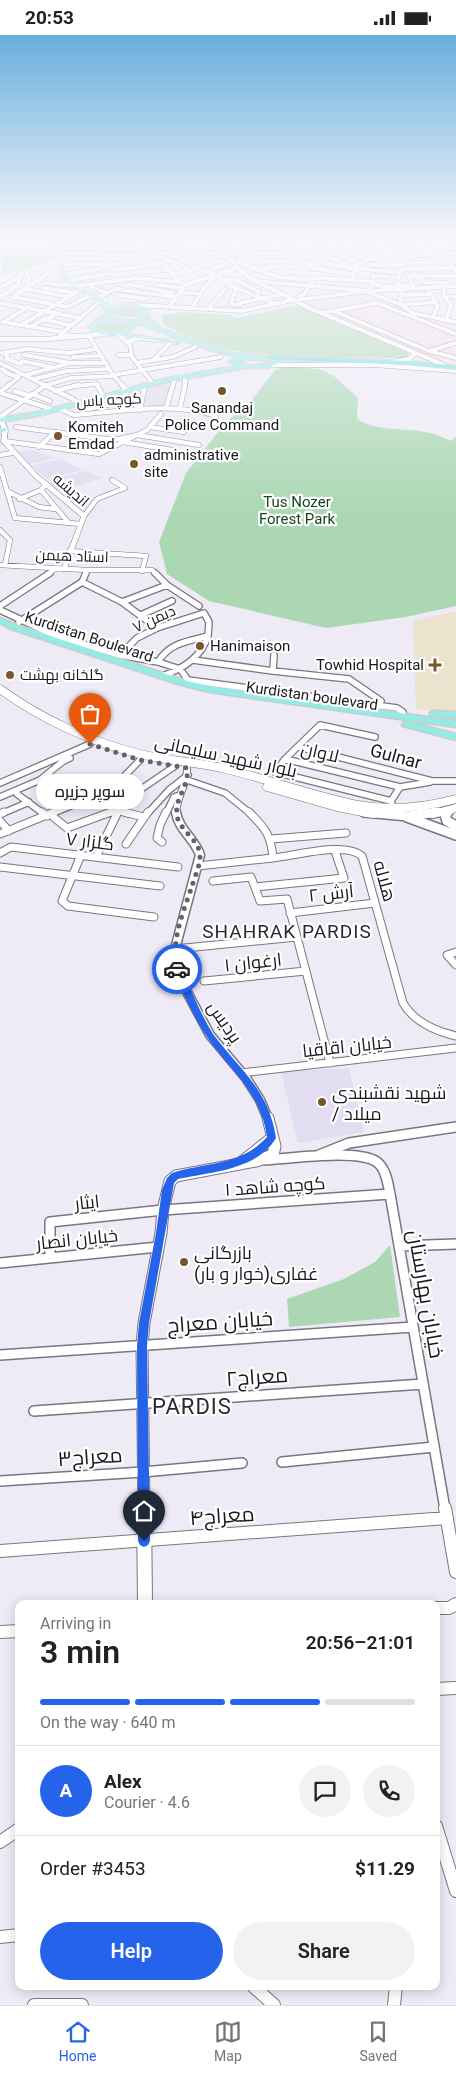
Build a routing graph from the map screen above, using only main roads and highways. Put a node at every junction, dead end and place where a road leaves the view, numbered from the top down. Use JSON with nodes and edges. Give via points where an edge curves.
{"nodes":[{"id":1,"x":83,"y":330,"type":"edge"},
{"id":2,"x":96,"y":330,"type":"edge"},
{"id":3,"x":130,"y":330,"type":"edge"},
{"id":4,"x":159,"y":330,"type":"edge"},
{"id":5,"x":163,"y":330,"type":"edge"},
{"id":6,"x":361,"y":330,"type":"edge"},
{"id":7,"x":166,"y":332,"type":"junction"},
{"id":8,"x":105,"y":333,"type":"junction"},
{"id":9,"x":116,"y":334,"type":"junction"},
{"id":10,"x":89,"y":336,"type":"junction"},
{"id":11,"x":0,"y":339,"type":"edge"},
{"id":12,"x":416,"y":353,"type":"junction"},
{"id":13,"x":224,"y":355,"type":"junction"},
{"id":14,"x":257,"y":357,"type":"junction"},
{"id":15,"x":268,"y":358,"type":"junction"},
{"id":16,"x":292,"y":361,"type":"junction"},
{"id":17,"x":393,"y":362,"type":"junction"},
{"id":18,"x":231,"y":364,"type":"junction"},
{"id":19,"x":442,"y":364,"type":"road end"},
{"id":20,"x":271,"y":365,"type":"junction"},
{"id":21,"x":455,"y":368,"type":"edge"},
{"id":22,"x":124,"y":390,"type":"junction"},
{"id":23,"x":2,"y":416,"type":"edge"},
{"id":24,"x":2,"y":432,"type":"edge"},
{"id":25,"x":4,"y":441,"type":"road end"},
{"id":26,"x":0,"y":620,"type":"edge"},
{"id":27,"x":0,"y":626,"type":"edge"},
{"id":28,"x":179,"y":682,"type":"joint"},
{"id":29,"x":0,"y":689,"type":"edge"},
{"id":30,"x":0,"y":698,"type":"edge"},
{"id":31,"x":456,"y":715,"type":"edge"},
{"id":32,"x":392,"y":716,"type":"junction"},
{"id":33,"x":404,"y":723,"type":"junction"},
{"id":34,"x":456,"y":724,"type":"edge"},
{"id":35,"x":456,"y":731,"type":"edge"},
{"id":36,"x":456,"y":737,"type":"edge"},
{"id":37,"x":282,"y":788,"type":"junction"},
{"id":38,"x":456,"y":799,"type":"edge"},
{"id":39,"x":394,"y":808,"type":"junction"},
{"id":40,"x":453,"y":809,"type":"edge"},
{"id":41,"x":447,"y":821,"type":"junction"},
{"id":42,"x":456,"y":825,"type":"edge"},
{"id":43,"x":441,"y":829,"type":"junction"},
{"id":44,"x":456,"y":835,"type":"edge"}],
"edges":[{"from":1,"to":10,"type":"main road","via":[[67,333]]},
{"from":2,"to":8,"type":"main road"},
{"from":3,"to":9,"type":"main road"},
{"from":4,"to":7,"type":"main road"},
{"from":5,"to":7,"type":"main road"},
{"from":6,"to":12,"type":"main road"},
{"from":7,"to":13,"type":"main road"},
{"from":8,"to":9,"type":"main road"},
{"from":8,"to":10,"type":"main road"},
{"from":9,"to":13,"type":"main road","via":[[172,341]]},
{"from":10,"to":11,"type":"main road"},
{"from":12,"to":17,"type":"main road","via":[[409,359]]},
{"from":12,"to":19,"type":"main road"},
{"from":13,"to":14,"type":"main road"},
{"from":13,"to":18,"type":"main road"},
{"from":14,"to":15,"type":"main road"},
{"from":14,"to":18,"type":"main road","via":[[240,358]]},
{"from":15,"to":16,"type":"highway"},
{"from":15,"to":20,"type":"main road","via":[[278,361]]},
{"from":16,"to":17,"type":"highway"},
{"from":16,"to":20,"type":"highway"},
{"from":16,"to":21,"type":"highway"},
{"from":17,"to":21,"type":"highway"},
{"from":18,"to":20,"type":"main road"},
{"from":18,"to":22,"type":"main road"},
{"from":18,"to":22,"type":"main road"},
{"from":22,"to":23,"type":"main road"},
{"from":22,"to":23,"type":"main road","via":[[38,414]]},
{"from":23,"to":24,"type":"main road","name":"اندیشه"},
{"from":24,"to":25,"type":"main road","name":"اندیشه"},
{"from":26,"to":28,"type":"main road","name":"Kurdistan Boulevard"},
{"from":27,"to":33,"type":"main road","name":"Kurdistan Boulevard","via":[[206,694]]},
{"from":28,"to":32,"type":"main road","name":"Kurdistan boulevard"},
{"from":29,"to":37,"type":"main road","name":"بلوار شهید سلیمانی","via":[[61,724],[107,744],[139,754],[207,765]]},
{"from":30,"to":37,"type":"main road","name":"بلوار شهید سلیمانی","via":[[90,744],[140,760],[175,766],[187,774]]},
{"from":31,"to":32,"type":"main road","via":[[403,712]]},
{"from":32,"to":34,"type":"main road","name":"Kurdistan boulevard"},
{"from":33,"to":35,"type":"main road"},
{"from":33,"to":36,"type":"main road"},
{"from":37,"to":39,"type":"main road","name":"بلوار شهید سلیمانی","via":[[362,813]]},
{"from":38,"to":39,"type":"main road","name":"بلوار شهید سلیمانی"},
{"from":39,"to":40,"type":"main road","name":"بلوار شهید سلیمانی"},
{"from":39,"to":43,"type":"main road"},
{"from":40,"to":41,"type":"main road","via":[[445,815]]},
{"from":41,"to":42,"type":"main road"},
{"from":41,"to":43,"type":"main road","via":[[439,823]]},
{"from":43,"to":44,"type":"main road"}]}
